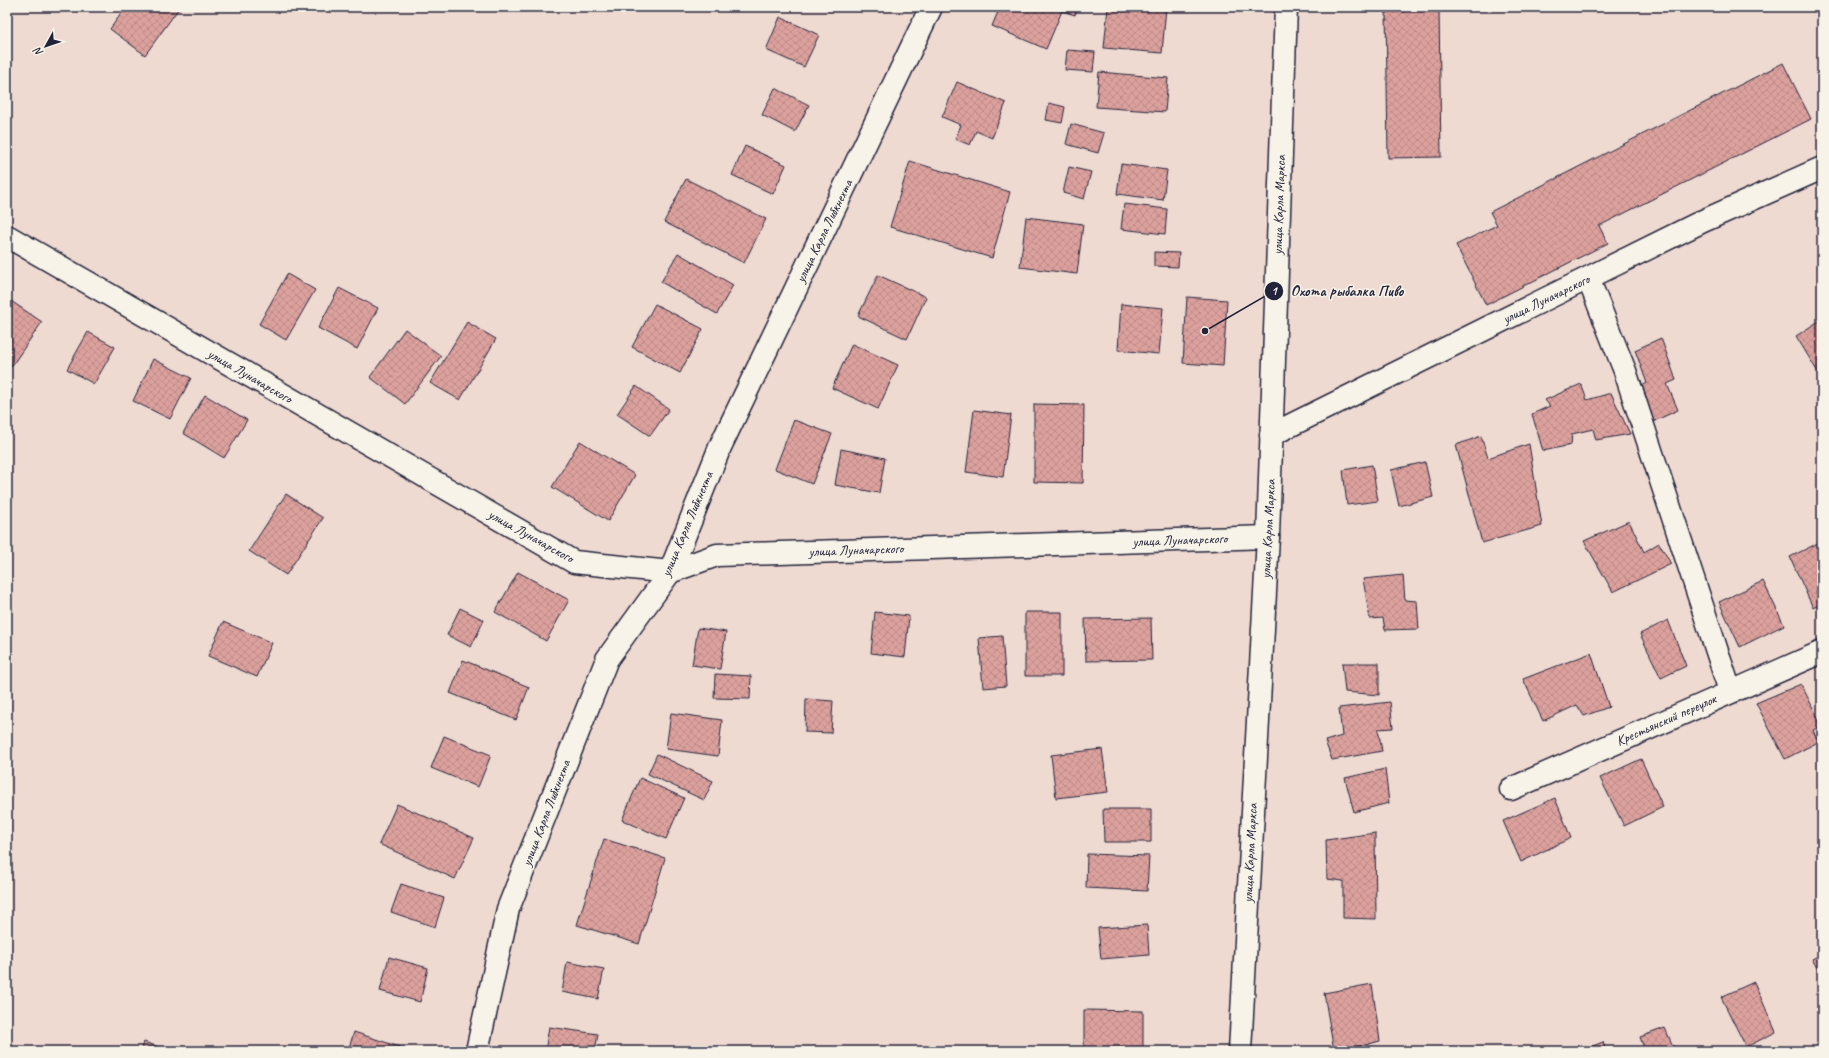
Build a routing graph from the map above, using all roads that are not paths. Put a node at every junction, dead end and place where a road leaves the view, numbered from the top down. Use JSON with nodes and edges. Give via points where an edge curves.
{"nodes":[{"id":1,"x":931,"y":7,"type":"edge"},
{"id":2,"x":1286,"y":7,"type":"edge"},
{"id":3,"x":1822,"y":168,"type":"edge"},
{"id":4,"x":7,"y":236,"type":"edge"},
{"id":5,"x":1588,"y":278,"type":"junction"},
{"id":6,"x":1271,"y":435,"type":"junction"},
{"id":7,"x":1268,"y":537,"type":"junction"},
{"id":8,"x":670,"y":572,"type":"junction"},
{"id":9,"x":1822,"y":652,"type":"edge"},
{"id":10,"x":1730,"y":691,"type":"junction"},
{"id":11,"x":1511,"y":789,"type":"dead end"},
{"id":12,"x":477,"y":1051,"type":"edge"},
{"id":13,"x":1240,"y":1051,"type":"edge"}],
"edges":[{"from":1,"to":8,"type":"street","name":"улица Карла Либкнехта","via":[[720,447]]},
{"from":2,"to":6,"type":"street","name":"улица Карла Маркса"},
{"from":3,"to":5,"type":"street","name":"улица Луначарского","via":[[1703,221]]},
{"from":4,"to":8,"type":"street","name":"улица Луначарского","via":[[574,562]]},
{"from":5,"to":6,"type":"street","name":"улица Луначарского"},
{"from":5,"to":10,"type":"street","via":[[1625,371]]},
{"from":6,"to":7,"type":"street","name":"улица Карла Маркса"},
{"from":7,"to":8,"type":"street","name":"улица Луначарского","via":[[717,555]]},
{"from":7,"to":13,"type":"street","name":"улица Карла Маркса"},
{"from":8,"to":12,"type":"street","name":"улица Карла Либкнехта","via":[[607,658],[508,909]]},
{"from":9,"to":10,"type":"street","name":"Крестьянский переулок"},
{"from":10,"to":11,"type":"street","name":"Крестьянский переулок"}]}
